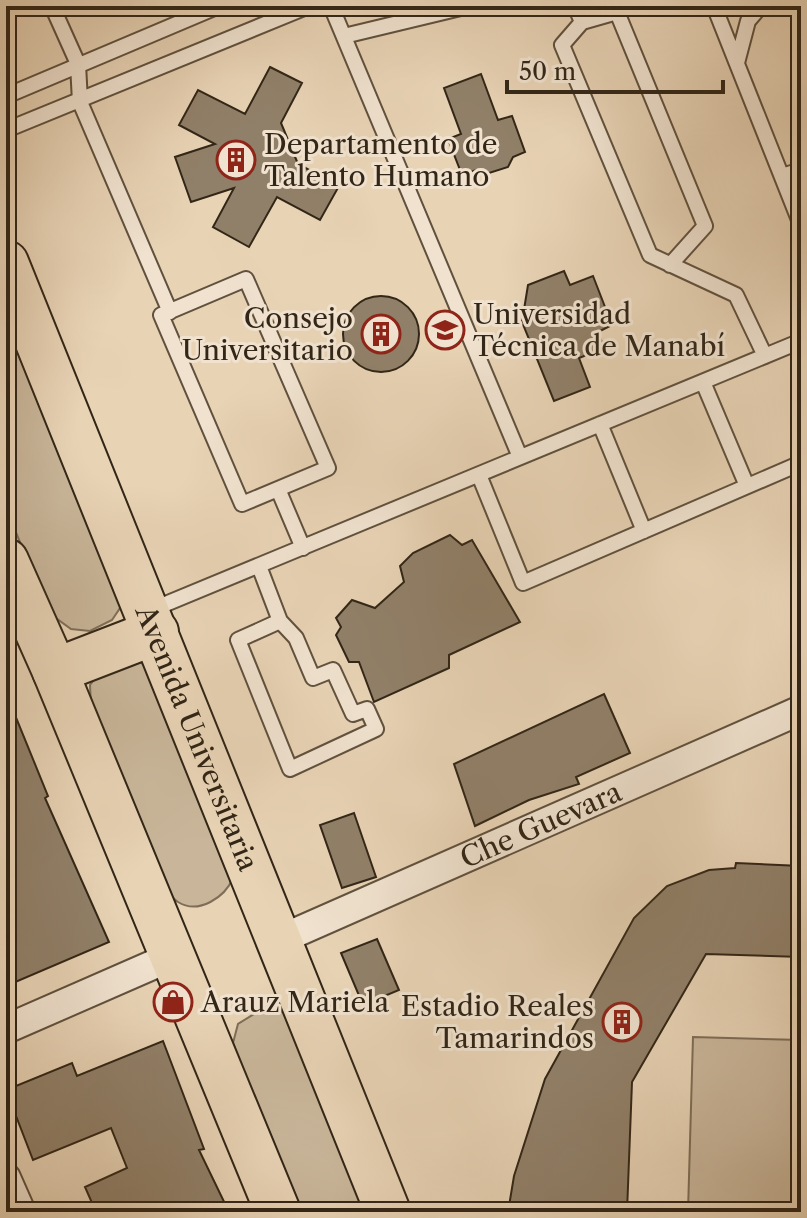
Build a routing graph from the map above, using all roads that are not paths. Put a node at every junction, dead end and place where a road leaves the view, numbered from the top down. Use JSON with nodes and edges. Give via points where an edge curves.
{"nodes":[{"id":1,"x":52,"y":6,"type":"edge"},
{"id":2,"x":219,"y":6,"type":"edge"},
{"id":3,"x":309,"y":6,"type":"edge"},
{"id":4,"x":331,"y":6,"type":"edge"},
{"id":5,"x":469,"y":6,"type":"edge"},
{"id":6,"x":575,"y":6,"type":"edge"},
{"id":7,"x":714,"y":6,"type":"edge"},
{"id":8,"x":761,"y":6,"type":"edge"},
{"id":9,"x":582,"y":22,"type":"junction"},
{"id":10,"x":344,"y":36,"type":"junction"},
{"id":11,"x":737,"y":63,"type":"junction"},
{"id":12,"x":78,"y":64,"type":"junction"},
{"id":13,"x":6,"y":96,"type":"edge"},
{"id":14,"x":80,"y":102,"type":"junction"},
{"id":15,"x":6,"y":130,"type":"edge"},
{"id":16,"x":801,"y":170,"type":"edge"},
{"id":17,"x":782,"y":176,"type":"junction"},
{"id":18,"x":801,"y":225,"type":"edge"},
{"id":19,"x":6,"y":263,"type":"edge"},
{"id":20,"x":670,"y":265,"type":"junction"},
{"id":21,"x":170,"y":312,"type":"junction"},
{"id":22,"x":801,"y":341,"type":"edge"},
{"id":23,"x":765,"y":356,"type":"junction"},
{"id":24,"x":703,"y":382,"type":"junction"},
{"id":25,"x":600,"y":424,"type":"junction"},
{"id":26,"x":520,"y":457,"type":"junction"},
{"id":27,"x":801,"y":463,"type":"edge"},
{"id":28,"x":479,"y":475,"type":"junction"},
{"id":29,"x":747,"y":486,"type":"junction"},
{"id":30,"x":278,"y":489,"type":"junction"},
{"id":31,"x":644,"y":531,"type":"junction"},
{"id":32,"x":303,"y":548,"type":"junction"},
{"id":33,"x":259,"y":566,"type":"junction"},
{"id":34,"x":11,"y":588,"type":"edge"},
{"id":35,"x":280,"y":621,"type":"junction"},
{"id":36,"x":151,"y":622,"type":"junction"},
{"id":37,"x":55,"y":671,"type":"junction"},
{"id":38,"x":801,"y":710,"type":"edge"},
{"id":39,"x":279,"y":940,"type":"junction"},
{"id":40,"x":173,"y":956,"type":"junction"},
{"id":41,"x":6,"y":1029,"type":"edge"},
{"id":42,"x":6,"y":1178,"type":"edge"},
{"id":43,"x":21,"y":1212,"type":"edge"},
{"id":44,"x":278,"y":1212,"type":"edge"},
{"id":45,"x":388,"y":1212,"type":"edge"}],
"edges":[{"from":1,"to":12,"type":"lane"},
{"from":2,"to":12,"type":"lane"},
{"from":3,"to":14,"type":"lane"},
{"from":4,"to":10,"type":"lane"},
{"from":5,"to":10,"type":"lane"},
{"from":6,"to":9,"type":"lane"},
{"from":7,"to":11,"type":"lane"},
{"from":8,"to":11,"type":"lane","via":[[748,21]]},
{"from":9,"to":20,"type":"lane","via":[[562,45],[650,255]]},
{"from":9,"to":20,"type":"lane","via":[[617,12],[705,226]]},
{"from":10,"to":26,"type":"lane"},
{"from":11,"to":17,"type":"lane"},
{"from":12,"to":13,"type":"lane"},
{"from":12,"to":14,"type":"lane"},
{"from":14,"to":15,"type":"lane"},
{"from":14,"to":21,"type":"lane"},
{"from":16,"to":17,"type":"lane"},
{"from":17,"to":18,"type":"lane"},
{"from":19,"to":36,"type":"main road","name":"Avenida Universitaria"},
{"from":20,"to":23,"type":"lane","via":[[736,295]]},
{"from":21,"to":30,"type":"lane","via":[[161,315],[242,504]]},
{"from":21,"to":30,"type":"lane","via":[[246,279],[328,468]]},
{"from":22,"to":23,"type":"lane"},
{"from":23,"to":24,"type":"lane"},
{"from":24,"to":25,"type":"lane"},
{"from":24,"to":29,"type":"lane"},
{"from":25,"to":26,"type":"lane"},
{"from":25,"to":31,"type":"lane"},
{"from":26,"to":28,"type":"lane"},
{"from":27,"to":29,"type":"lane"},
{"from":28,"to":31,"type":"lane","via":[[523,583]]},
{"from":28,"to":32,"type":"lane"},
{"from":29,"to":31,"type":"lane"},
{"from":30,"to":32,"type":"lane"},
{"from":32,"to":33,"type":"lane"},
{"from":33,"to":35,"type":"lane"},
{"from":33,"to":36,"type":"lane"},
{"from":34,"to":37,"type":"main road"},
{"from":35,"to":35,"type":"lane","via":[[296,638],[313,678],[333,670],[353,714],[367,709],[376,729],[290,769],[238,640]]},
{"from":36,"to":37,"type":"main road"},
{"from":36,"to":39,"type":"main road","name":"Avenida Universitaria"},
{"from":37,"to":40,"type":"main road"},
{"from":38,"to":39,"type":"street","name":"Che Guevara"},
{"from":39,"to":45,"type":"main road","name":"Avenida Universitaria"},
{"from":40,"to":41,"type":"street"},
{"from":40,"to":44,"type":"main road"},
{"from":42,"to":43,"type":"street"}]}
